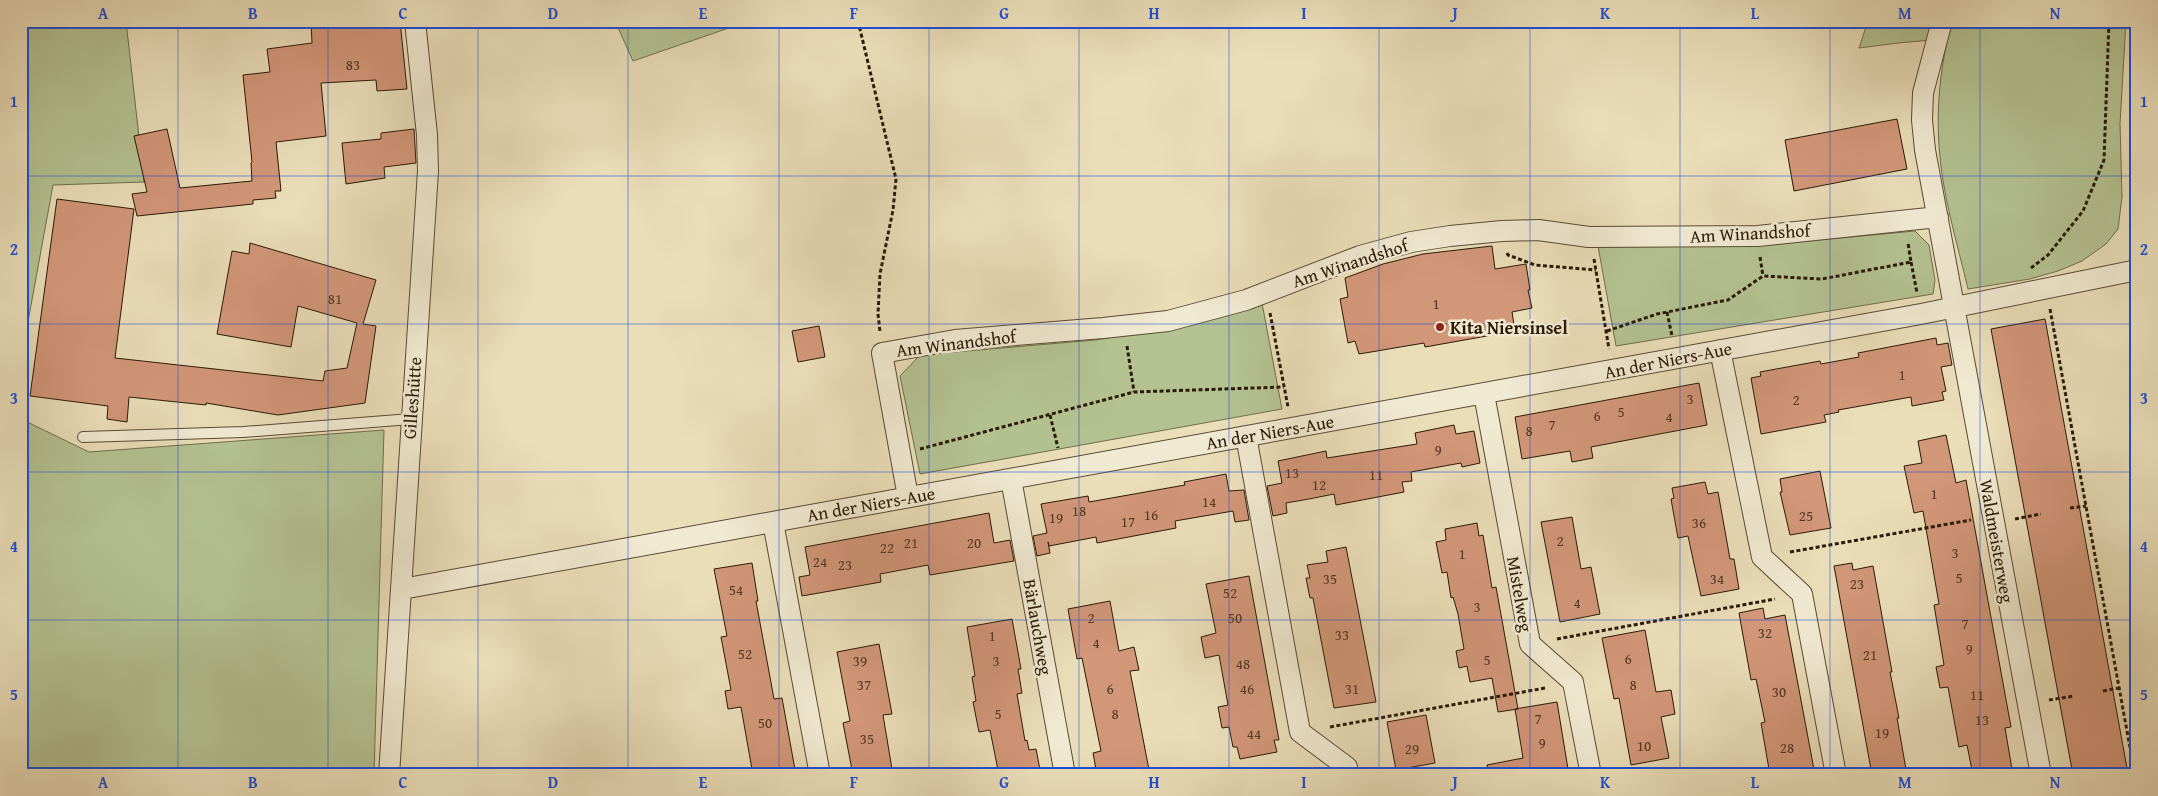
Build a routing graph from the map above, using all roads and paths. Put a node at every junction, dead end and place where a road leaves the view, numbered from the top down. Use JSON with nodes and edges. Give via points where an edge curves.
{"nodes":[{"id":1,"x":414,"y":21,"type":"edge"},
{"id":2,"x":858,"y":21,"type":"edge"},
{"id":3,"x":1942,"y":21,"type":"edge"},
{"id":4,"x":2109,"y":21,"type":"edge"},
{"id":5,"x":1938,"y":217,"type":"junction"},
{"id":6,"x":1903,"y":221,"type":"junction"},
{"id":7,"x":1502,"y":230,"type":"junction"},
{"id":8,"x":1589,"y":236,"type":"junction"},
{"id":9,"x":1911,"y":262,"type":"junction"},
{"id":10,"x":1596,"y":270,"type":"junction"},
{"id":11,"x":2137,"y":270,"type":"edge"},
{"id":12,"x":2025,"y":272,"type":"dead end"},
{"id":13,"x":2046,"y":289,"type":"junction"},
{"id":14,"x":1266,"y":292,"type":"junction"},
{"id":15,"x":1955,"y":308,"type":"junction"},
{"id":16,"x":1921,"y":314,"type":"junction"},
{"id":17,"x":1124,"y":326,"type":"junction"},
{"id":18,"x":1607,"y":331,"type":"junction"},
{"id":19,"x":1720,"y":350,"type":"junction"},
{"id":20,"x":882,"y":353,"type":"junction"},
{"id":21,"x":1613,"y":370,"type":"junction"},
{"id":22,"x":1284,"y":386,"type":"junction"},
{"id":23,"x":1134,"y":392,"type":"junction"},
{"id":24,"x":1484,"y":394,"type":"junction"},
{"id":25,"x":1050,"y":415,"type":"junction"},
{"id":26,"x":411,"y":419,"type":"junction"},
{"id":27,"x":1293,"y":428,"type":"junction"},
{"id":28,"x":1246,"y":436,"type":"junction"},
{"id":29,"x":84,"y":438,"type":"dead end"},
{"id":30,"x":900,"y":455,"type":"junction"},
{"id":31,"x":1062,"y":470,"type":"junction"},
{"id":32,"x":1010,"y":478,"type":"junction"},
{"id":33,"x":908,"y":497,"type":"junction"},
{"id":34,"x":2086,"y":506,"type":"junction"},
{"id":35,"x":2070,"y":508,"type":"dead end"},
{"id":36,"x":1992,"y":516,"type":"junction"},
{"id":37,"x":773,"y":522,"type":"junction"},
{"id":38,"x":1762,"y":557,"type":"junction"},
{"id":39,"x":402,"y":589,"type":"junction"},
{"id":40,"x":1802,"y":594,"type":"junction"},
{"id":41,"x":1530,"y":644,"type":"junction"},
{"id":42,"x":1573,"y":682,"type":"junction"},
{"id":43,"x":2119,"y":688,"type":"junction"},
{"id":44,"x":2104,"y":691,"type":"dead end"},
{"id":45,"x":1300,"y":732,"type":"junction"},
{"id":46,"x":389,"y":775,"type":"edge"},
{"id":47,"x":820,"y":775,"type":"edge"},
{"id":48,"x":1064,"y":775,"type":"edge"},
{"id":49,"x":1349,"y":775,"type":"edge"},
{"id":50,"x":1590,"y":775,"type":"edge"},
{"id":51,"x":1836,"y":775,"type":"edge"},
{"id":52,"x":2041,"y":775,"type":"edge"},
{"id":53,"x":2135,"y":775,"type":"edge"}],
"edges":[{"from":1,"to":26,"type":"street","name":"Gilleshütte","via":[[428,171]]},
{"from":2,"to":20,"type":"path","via":[[896,179],[880,274],[878,314]]},
{"from":3,"to":5,"type":"street","via":[[1923,93],[1922,120]]},
{"from":4,"to":12,"type":"path","via":[[2104,160],[2083,211],[2048,255]]},
{"from":5,"to":6,"type":"street","name":"Am Winandshof"},
{"from":5,"to":15,"type":"street"},
{"from":6,"to":8,"type":"street","name":"Am Winandshof","via":[[1758,236]]},
{"from":6,"to":9,"type":"path"},
{"from":7,"to":8,"type":"street","name":"Am Winandshof"},
{"from":7,"to":10,"type":"path","via":[[1508,255],[1535,265]]},
{"from":7,"to":14,"type":"street","name":"Am Winandshof","via":[[1394,246]]},
{"from":8,"to":10,"type":"path"},
{"from":9,"to":16,"type":"path"},
{"from":9,"to":18,"type":"path","via":[[1822,279],[1763,276],[1728,300],[1657,314]]},
{"from":10,"to":18,"type":"path"},
{"from":11,"to":13,"type":"street","name":"An der Niers-Aue"},
{"from":13,"to":15,"type":"street","name":"An der Niers-Aue"},
{"from":13,"to":34,"type":"path"},
{"from":14,"to":17,"type":"street","name":"Am Winandshof","via":[[1168,321]]},
{"from":14,"to":22,"type":"path"},
{"from":15,"to":16,"type":"street","name":"An der Niers-Aue"},
{"from":15,"to":36,"type":"street","name":"Waldmeisterweg"},
{"from":16,"to":19,"type":"street","name":"An der Niers-Aue"},
{"from":17,"to":20,"type":"street","name":"Am Winandshof","via":[[955,340]]},
{"from":17,"to":23,"type":"path"},
{"from":18,"to":21,"type":"path"},
{"from":19,"to":21,"type":"street","name":"An der Niers-Aue"},
{"from":19,"to":38,"type":"street"},
{"from":20,"to":30,"type":"street","name":"Am Winandshof"},
{"from":21,"to":24,"type":"street","name":"An der Niers-Aue"},
{"from":22,"to":23,"type":"path"},
{"from":22,"to":27,"type":"path"},
{"from":23,"to":25,"type":"path"},
{"from":24,"to":27,"type":"street","name":"An der Niers-Aue"},
{"from":24,"to":41,"type":"street","name":"Mistelweg"},
{"from":25,"to":30,"type":"path"},
{"from":25,"to":31,"type":"path"},
{"from":26,"to":29,"type":"lane","via":[[243,432]]},
{"from":26,"to":39,"type":"street","name":"Gilleshütte"},
{"from":27,"to":28,"type":"street","name":"An der Niers-Aue"},
{"from":28,"to":31,"type":"street","name":"An der Niers-Aue"},
{"from":28,"to":45,"type":"street"},
{"from":30,"to":33,"type":"street","name":"Am Winandshof"},
{"from":31,"to":32,"type":"street","name":"An der Niers-Aue"},
{"from":32,"to":33,"type":"street","name":"An der Niers-Aue"},
{"from":32,"to":48,"type":"street","name":"Bärlauchweg"},
{"from":33,"to":37,"type":"street","name":"An der Niers-Aue"},
{"from":34,"to":35,"type":"path"},
{"from":34,"to":43,"type":"path"},
{"from":36,"to":38,"type":"path"},
{"from":36,"to":52,"type":"street","name":"Waldmeisterweg"},
{"from":37,"to":39,"type":"street","name":"An der Niers-Aue"},
{"from":37,"to":47,"type":"street"},
{"from":38,"to":40,"type":"street"},
{"from":39,"to":46,"type":"street","name":"Gilleshütte"},
{"from":40,"to":41,"type":"path"},
{"from":40,"to":51,"type":"street"},
{"from":41,"to":42,"type":"street","name":"Mistelweg"},
{"from":42,"to":45,"type":"path"},
{"from":42,"to":50,"type":"street"},
{"from":43,"to":44,"type":"path"},
{"from":43,"to":53,"type":"path"},
{"from":45,"to":49,"type":"street","via":[[1347,767]]}]}
